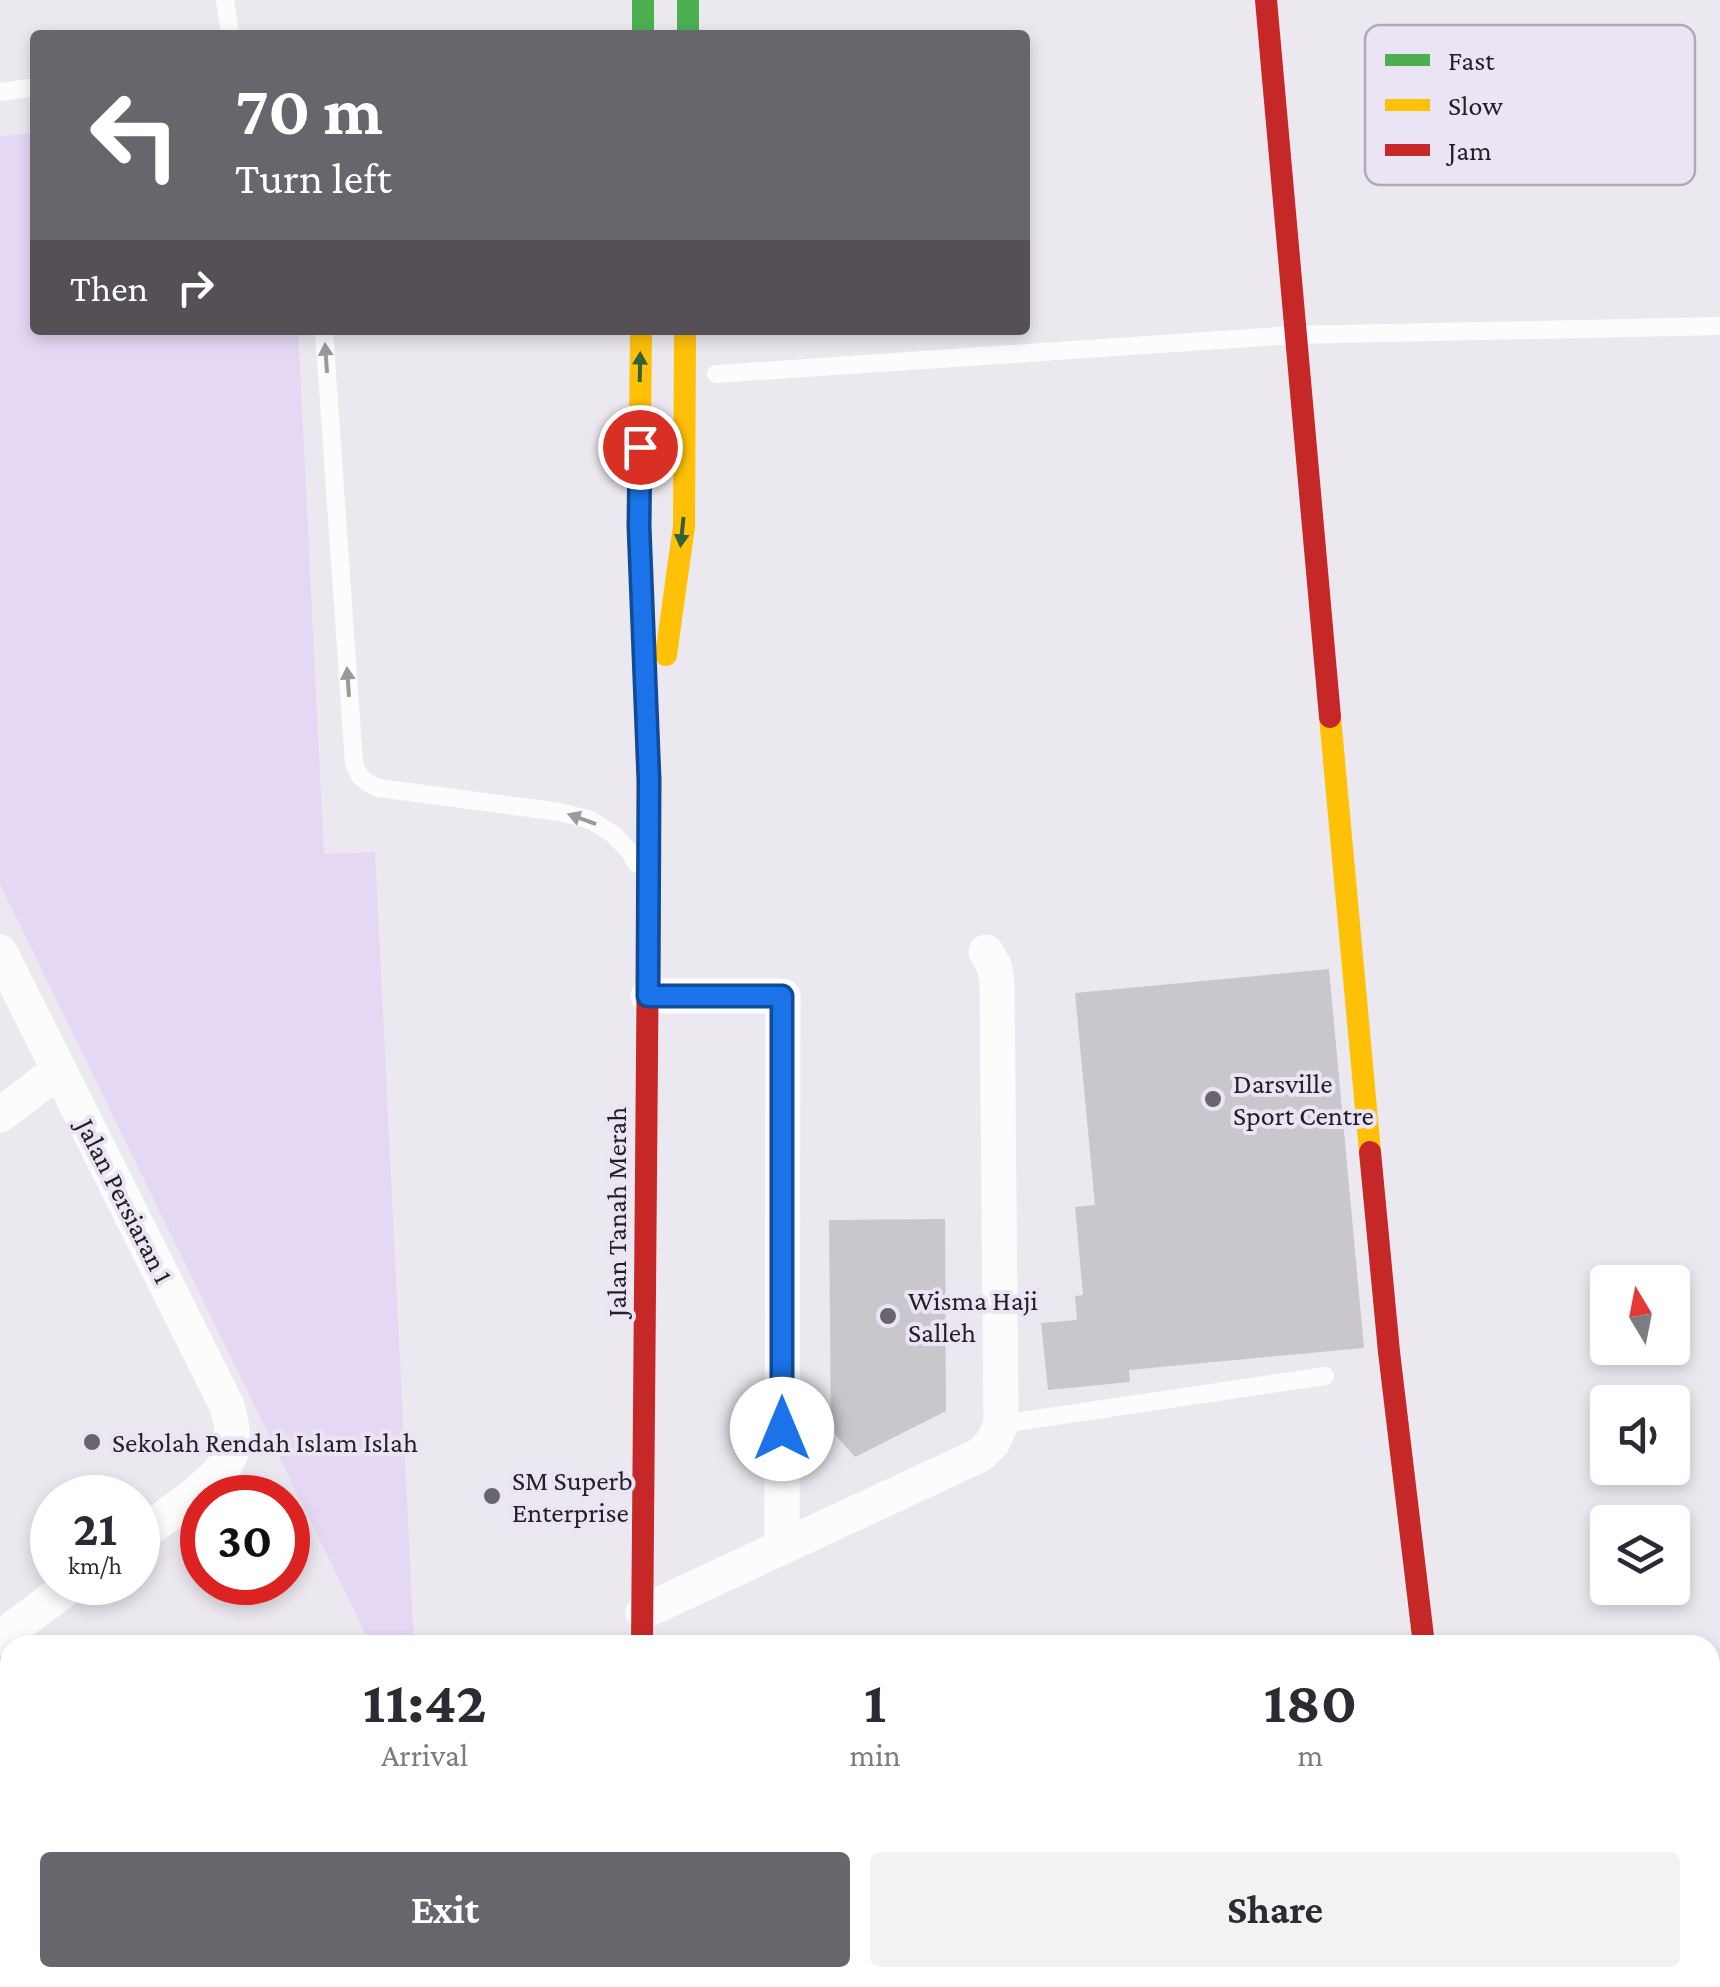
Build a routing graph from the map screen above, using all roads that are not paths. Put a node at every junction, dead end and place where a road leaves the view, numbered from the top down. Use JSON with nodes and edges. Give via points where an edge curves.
{"nodes":[{"id":1,"x":225,"y":0,"type":"edge"},
{"id":2,"x":643,"y":0,"type":"edge"},
{"id":3,"x":688,"y":0,"type":"edge"},
{"id":4,"x":1266,"y":0,"type":"edge"},
{"id":5,"x":229,"y":30,"type":"edge"},
{"id":6,"x":642,"y":30,"type":"edge"},
{"id":7,"x":688,"y":30,"type":"edge"},
{"id":8,"x":30,"y":88,"type":"edge"},
{"id":9,"x":0,"y":92,"type":"edge"},
{"id":10,"x":1720,"y":326,"type":"edge"},
{"id":11,"x":324,"y":335,"type":"edge"},
{"id":12,"x":641,"y":335,"type":"edge"},
{"id":13,"x":685,"y":335,"type":"edge"},
{"id":14,"x":1294,"y":335,"type":"junction"},
{"id":15,"x":716,"y":374,"type":"dead end"},
{"id":16,"x":649,"y":780,"type":"junction"},
{"id":17,"x":649,"y":885,"type":"junction"},
{"id":18,"x":0,"y":952,"type":"edge"},
{"id":19,"x":986,"y":952,"type":"dead end"},
{"id":20,"x":648,"y":996,"type":"junction"},
{"id":21,"x":59,"y":1070,"type":"junction"},
{"id":22,"x":0,"y":1115,"type":"edge"},
{"id":23,"x":1325,"y":1376,"type":"dead end"},
{"id":24,"x":1001,"y":1424,"type":"junction"},
{"id":25,"x":160,"y":1520,"type":"edge"},
{"id":26,"x":782,"y":1547,"type":"junction"},
{"id":27,"x":44,"y":1605,"type":"edge"},
{"id":28,"x":643,"y":1629,"type":"edge"},
{"id":29,"x":4,"y":1635,"type":"edge"},
{"id":30,"x":1423,"y":1635,"type":"edge"}],
"edges":[{"from":1,"to":5,"type":"lane"},
{"from":2,"to":6,"type":"main road"},
{"from":3,"to":7,"type":"main road"},
{"from":4,"to":14,"type":"main road"},
{"from":8,"to":9,"type":"lane"},
{"from":10,"to":14,"type":"lane"},
{"from":17,"to":11,"type":"lane","one_way":true,"via":[[631,854],[591,820],[379,788],[357,772]]},
{"from":16,"to":12,"type":"main road","name":"Jalan Tanah Merah","one_way":true,"via":[[639,526]]},
{"from":13,"to":16,"type":"main road","name":"Jalan Tanah Merah","one_way":true,"via":[[684,526]]},
{"from":14,"to":15,"type":"lane"},
{"from":14,"to":30,"type":"main road","via":[[1389,1352]]},
{"from":16,"to":17,"type":"main road","name":"Jalan Tanah Merah"},
{"from":17,"to":20,"type":"main road","name":"Jalan Tanah Merah"},
{"from":18,"to":21,"type":"street","name":"Jalan Persiaran 1"},
{"from":19,"to":24,"type":"street","via":[[997,981]]},
{"from":20,"to":26,"type":"street","via":[[782,996]]},
{"from":20,"to":28,"type":"main road","name":"Jalan Tanah Merah"},
{"from":21,"to":22,"type":"street"},
{"from":21,"to":25,"type":"street","name":"Jalan Persiaran 1","via":[[233,1430],[231,1455],[217,1474]]},
{"from":23,"to":24,"type":"lane"},
{"from":24,"to":26,"type":"street","via":[[980,1455]]},
{"from":26,"to":28,"type":"street"},
{"from":27,"to":29,"type":"street"}]}
